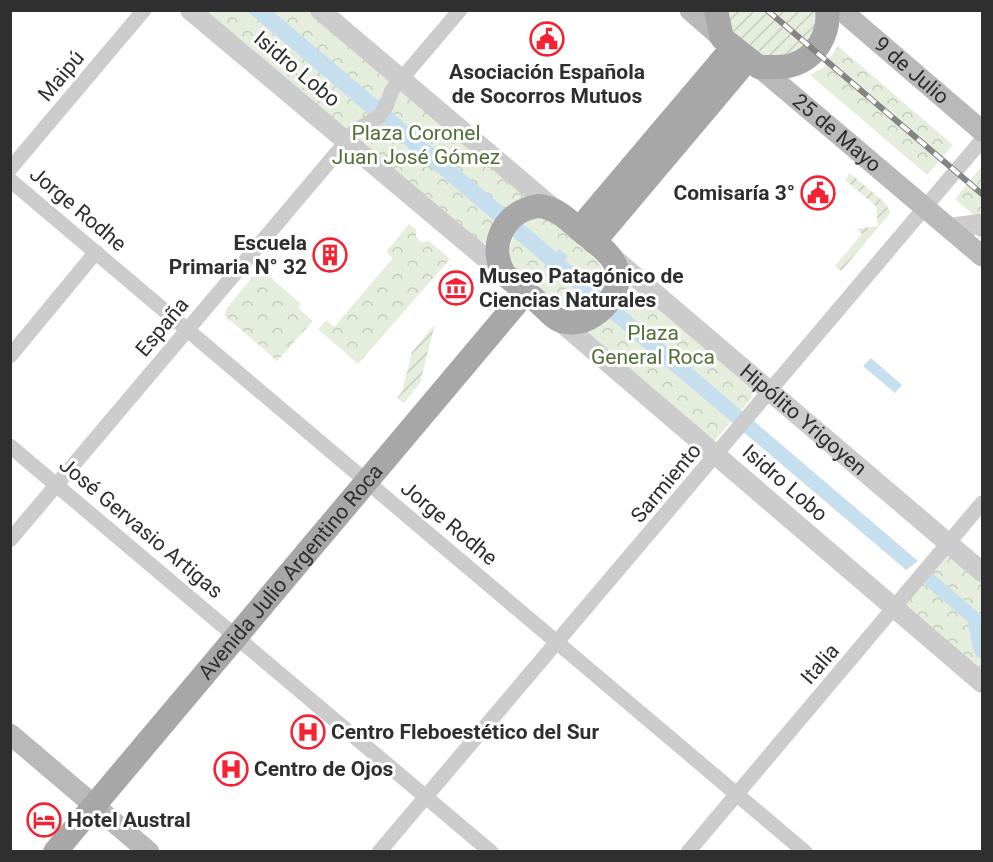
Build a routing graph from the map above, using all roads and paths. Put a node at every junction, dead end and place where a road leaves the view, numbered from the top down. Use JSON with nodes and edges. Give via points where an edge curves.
{"nodes":[{"id":1,"x":144,"y":10,"type":"edge"},
{"id":2,"x":190,"y":10,"type":"edge"},
{"id":3,"x":320,"y":10,"type":"edge"},
{"id":4,"x":460,"y":10,"type":"edge"},
{"id":5,"x":690,"y":10,"type":"edge"},
{"id":6,"x":716,"y":10,"type":"edge"},
{"id":7,"x":827,"y":10,"type":"edge"},
{"id":8,"x":841,"y":10,"type":"edge"},
{"id":9,"x":741,"y":53,"type":"junction"},
{"id":10,"x":402,"y":80,"type":"junction"},
{"id":11,"x":982,"y":131,"type":"edge"},
{"id":12,"x":982,"y":140,"type":"edge"},
{"id":13,"x":346,"y":142,"type":"junction"},
{"id":14,"x":10,"y":169,"type":"edge"},
{"id":15,"x":10,"y":180,"type":"edge"},
{"id":16,"x":926,"y":208,"type":"junction"},
{"id":17,"x":558,"y":212,"type":"junction"},
{"id":18,"x":982,"y":227,"type":"edge"},
{"id":19,"x":950,"y":228,"type":"junction"},
{"id":20,"x":594,"y":242,"type":"junction"},
{"id":21,"x":96,"y":252,"type":"junction"},
{"id":22,"x":982,"y":256,"type":"edge"},
{"id":23,"x":504,"y":274,"type":"junction"},
{"id":24,"x":531,"y":296,"type":"junction"},
{"id":25,"x":557,"y":319,"type":"junction"},
{"id":26,"x":187,"y":329,"type":"junction"},
{"id":27,"x":10,"y":356,"type":"edge"},
{"id":28,"x":771,"y":392,"type":"junction"},
{"id":29,"x":10,"y":446,"type":"edge"},
{"id":30,"x":716,"y":455,"type":"junction"},
{"id":31,"x":56,"y":485,"type":"junction"},
{"id":32,"x":371,"y":485,"type":"junction"},
{"id":33,"x":982,"y":503,"type":"edge"},
{"id":34,"x":10,"y":540,"type":"edge"},
{"id":35,"x":949,"y":543,"type":"junction"},
{"id":36,"x":982,"y":572,"type":"edge"},
{"id":37,"x":895,"y":608,"type":"junction"},
{"id":38,"x":241,"y":640,"type":"junction"},
{"id":39,"x":557,"y":642,"type":"junction"},
{"id":40,"x":982,"y":683,"type":"edge"},
{"id":41,"x":10,"y":735,"type":"edge"},
{"id":42,"x":736,"y":793,"type":"junction"},
{"id":43,"x":426,"y":796,"type":"junction"},
{"id":44,"x":99,"y":809,"type":"junction"},
{"id":45,"x":55,"y":852,"type":"edge"},
{"id":46,"x":72,"y":852,"type":"edge"},
{"id":47,"x":149,"y":852,"type":"edge"},
{"id":48,"x":379,"y":852,"type":"edge"},
{"id":49,"x":491,"y":852,"type":"edge"},
{"id":50,"x":688,"y":852,"type":"edge"},
{"id":51,"x":805,"y":852,"type":"edge"}],
"edges":[{"from":1,"to":14,"type":"street","name":"Maipú"},
{"from":2,"to":13,"type":"street","name":"Isidro Lobo"},
{"from":3,"to":10,"type":"street","name":"Hipólito Yrigoyen"},
{"from":4,"to":10,"type":"street"},
{"from":5,"to":9,"type":"main road","name":"25 de Mayo"},
{"from":6,"to":9,"type":"main road"},
{"from":7,"to":9,"type":"main road","via":[[825,35],[808,57],[791,65]]},
{"from":8,"to":11,"type":"main road","name":"9 de Julio"},
{"from":9,"to":16,"type":"main road","name":"25 de Mayo"},
{"from":9,"to":20,"type":"main road"},
{"from":10,"to":13,"type":"street","name":"España","via":[[392,90],[379,117],[361,126]]},
{"from":10,"to":17,"type":"street","name":"Hipólito Yrigoyen"},
{"from":12,"to":16,"type":"street","name":"Sarmiento"},
{"from":13,"to":23,"type":"street","name":"Isidro Lobo"},
{"from":13,"to":26,"type":"street","name":"España"},
{"from":15,"to":21,"type":"street","name":"Jorge Rodhe"},
{"from":16,"to":19,"type":"main road","name":"25 de Mayo"},
{"from":16,"to":28,"type":"street","name":"Sarmiento"},
{"from":17,"to":20,"type":"main road","name":"Hipólito Yrigoyen"},
{"from":17,"to":23,"type":"main road","via":[[538,206],[520,211],[510,219],[496,250]]},
{"from":18,"to":19,"type":"street","via":[[979,224]]},
{"from":19,"to":22,"type":"main road","name":"25 de Mayo"},
{"from":20,"to":25,"type":"main road","via":[[617,268],[616,285],[600,311],[575,322]]},
{"from":20,"to":28,"type":"street","name":"Hipólito Yrigoyen"},
{"from":21,"to":26,"type":"street","name":"Jorge Rodhe"},
{"from":21,"to":27,"type":"street"},
{"from":23,"to":24,"type":"main road"},
{"from":24,"to":25,"type":"main road"},
{"from":24,"to":32,"type":"main road","name":"Avenida Julio Argentino Roca"},
{"from":25,"to":30,"type":"street","name":"Isidro Lobo"},
{"from":26,"to":31,"type":"street","name":"España"},
{"from":26,"to":32,"type":"street","name":"Jorge Rodhe"},
{"from":28,"to":30,"type":"street","name":"Sarmiento"},
{"from":28,"to":35,"type":"street","name":"Hipólito Yrigoyen"},
{"from":29,"to":31,"type":"street","name":"José Gervasio Artigas"},
{"from":30,"to":37,"type":"street","name":"Isidro Lobo"},
{"from":30,"to":39,"type":"street","name":"Sarmiento"},
{"from":31,"to":34,"type":"street","name":"España"},
{"from":31,"to":38,"type":"street","name":"José Gervasio Artigas"},
{"from":32,"to":38,"type":"main road","name":"Avenida Julio Argentino Roca"},
{"from":32,"to":39,"type":"street","name":"Jorge Rodhe"},
{"from":33,"to":35,"type":"street","name":"Italia"},
{"from":35,"to":36,"type":"street","name":"Hipólito Yrigoyen"},
{"from":35,"to":37,"type":"street","name":"Italia"},
{"from":37,"to":40,"type":"street","name":"Isidro Lobo"},
{"from":37,"to":42,"type":"street","name":"Italia"},
{"from":38,"to":43,"type":"street","name":"José Gervasio Artigas"},
{"from":38,"to":44,"type":"main road","name":"Avenida Julio Argentino Roca"},
{"from":39,"to":42,"type":"street","name":"Jorge Rodhe"},
{"from":39,"to":43,"type":"street","name":"Sarmiento"},
{"from":41,"to":44,"type":"main road"},
{"from":42,"to":50,"type":"street","name":"Italia"},
{"from":42,"to":51,"type":"street","name":"Jorge Rodhe"},
{"from":43,"to":48,"type":"street","name":"Sarmiento"},
{"from":43,"to":49,"type":"street","name":"José Gervasio Artigas"},
{"from":44,"to":45,"type":"main road","name":"Avenida Julio Argentino Roca"},
{"from":44,"to":46,"type":"main road","name":"Avenida Julio Argentino Roca"},
{"from":44,"to":47,"type":"main road"}]}
